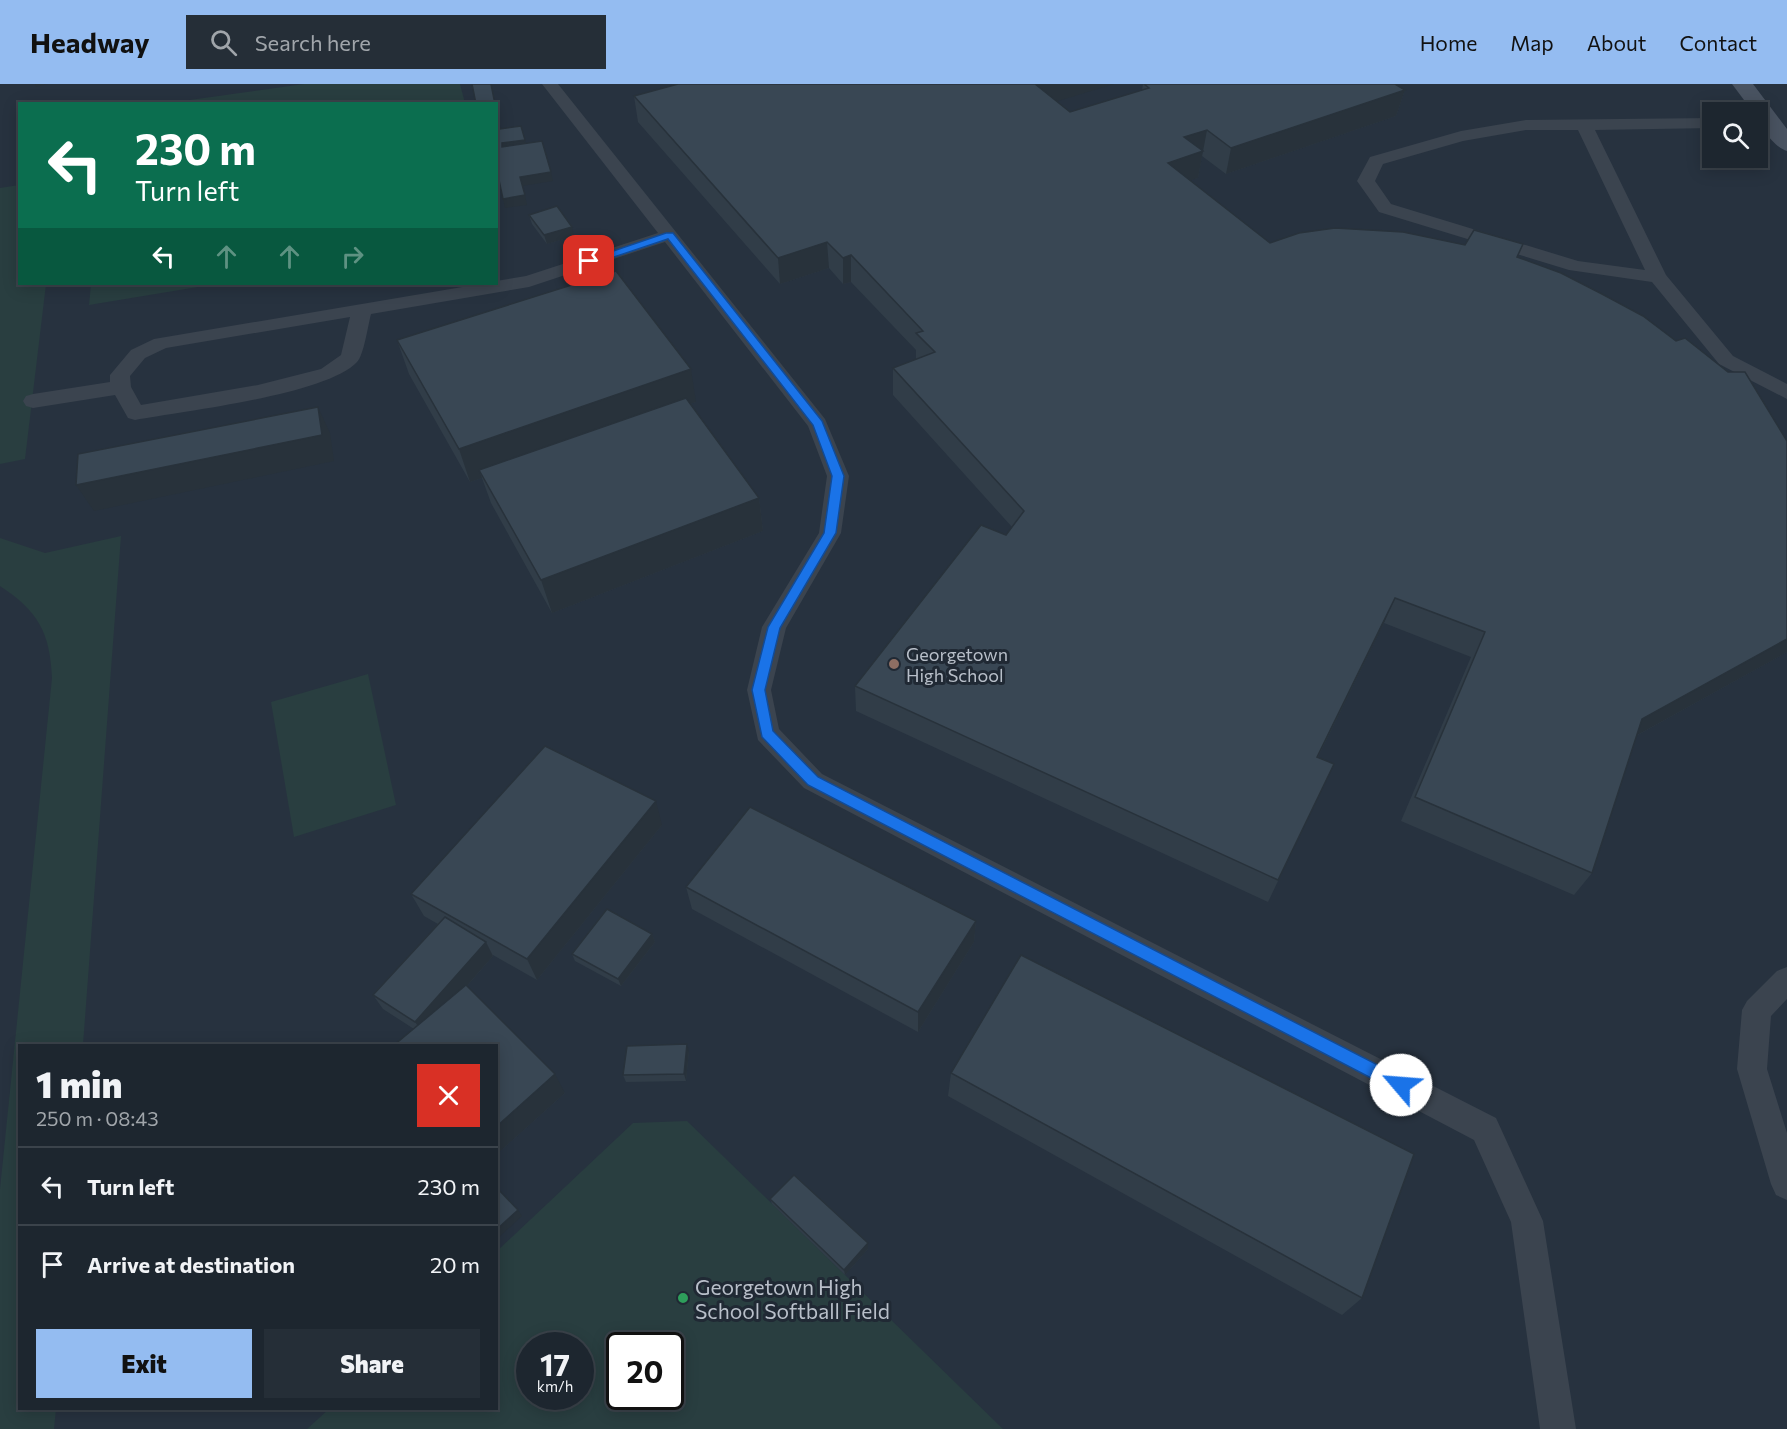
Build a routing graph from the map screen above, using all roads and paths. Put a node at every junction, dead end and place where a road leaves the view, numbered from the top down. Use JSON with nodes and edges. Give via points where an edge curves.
{"nodes":[{"id":1,"x":550,"y":84,"type":"edge"},
{"id":2,"x":1742,"y":84,"type":"edge"},
{"id":3,"x":1752,"y":102,"type":"edge"},
{"id":4,"x":1702,"y":123,"type":"edge"},
{"id":5,"x":1584,"y":125,"type":"junction"},
{"id":6,"x":1768,"y":126,"type":"edge"},
{"id":7,"x":1787,"y":144,"type":"edge"},
{"id":8,"x":670,"y":235,"type":"junction"},
{"id":9,"x":1658,"y":277,"type":"junction"},
{"id":10,"x":362,"y":309,"type":"junction"},
{"id":11,"x":121,"y":387,"type":"junction"},
{"id":12,"x":1787,"y":393,"type":"edge"},
{"id":13,"x":33,"y":401,"type":"dead end"},
{"id":14,"x":1787,"y":980,"type":"edge"},
{"id":15,"x":1787,"y":1184,"type":"edge"},
{"id":16,"x":1558,"y":1429,"type":"edge"}],
"edges":[{"from":1,"to":8,"type":"lane"},
{"from":2,"to":3,"type":"main road"},
{"from":4,"to":5,"type":"lane"},
{"from":5,"to":9,"type":"lane"},
{"from":5,"to":9,"type":"lane","via":[[1526,125],[1461,136],[1376,162],[1366,181],[1384,208],[1576,266]]},
{"from":6,"to":7,"type":"main road"},
{"from":8,"to":10,"type":"lane","via":[[529,281]]},
{"from":8,"to":16,"type":"lane","via":[[819,424],[838,476],[830,533],[774,627],[759,690],[767,733],[813,781],[1485,1129],[1527,1221]]},
{"from":9,"to":12,"type":"lane","via":[[1726,360]]},
{"from":10,"to":11,"type":"lane","via":[[161,344],[138,354],[120,375]]},
{"from":10,"to":11,"type":"lane","via":[[350,358],[328,374],[258,392],[135,413]]},
{"from":11,"to":13,"type":"lane"},
{"from":14,"to":15,"type":"lane","via":[[1757,1010],[1752,1069]]}]}
